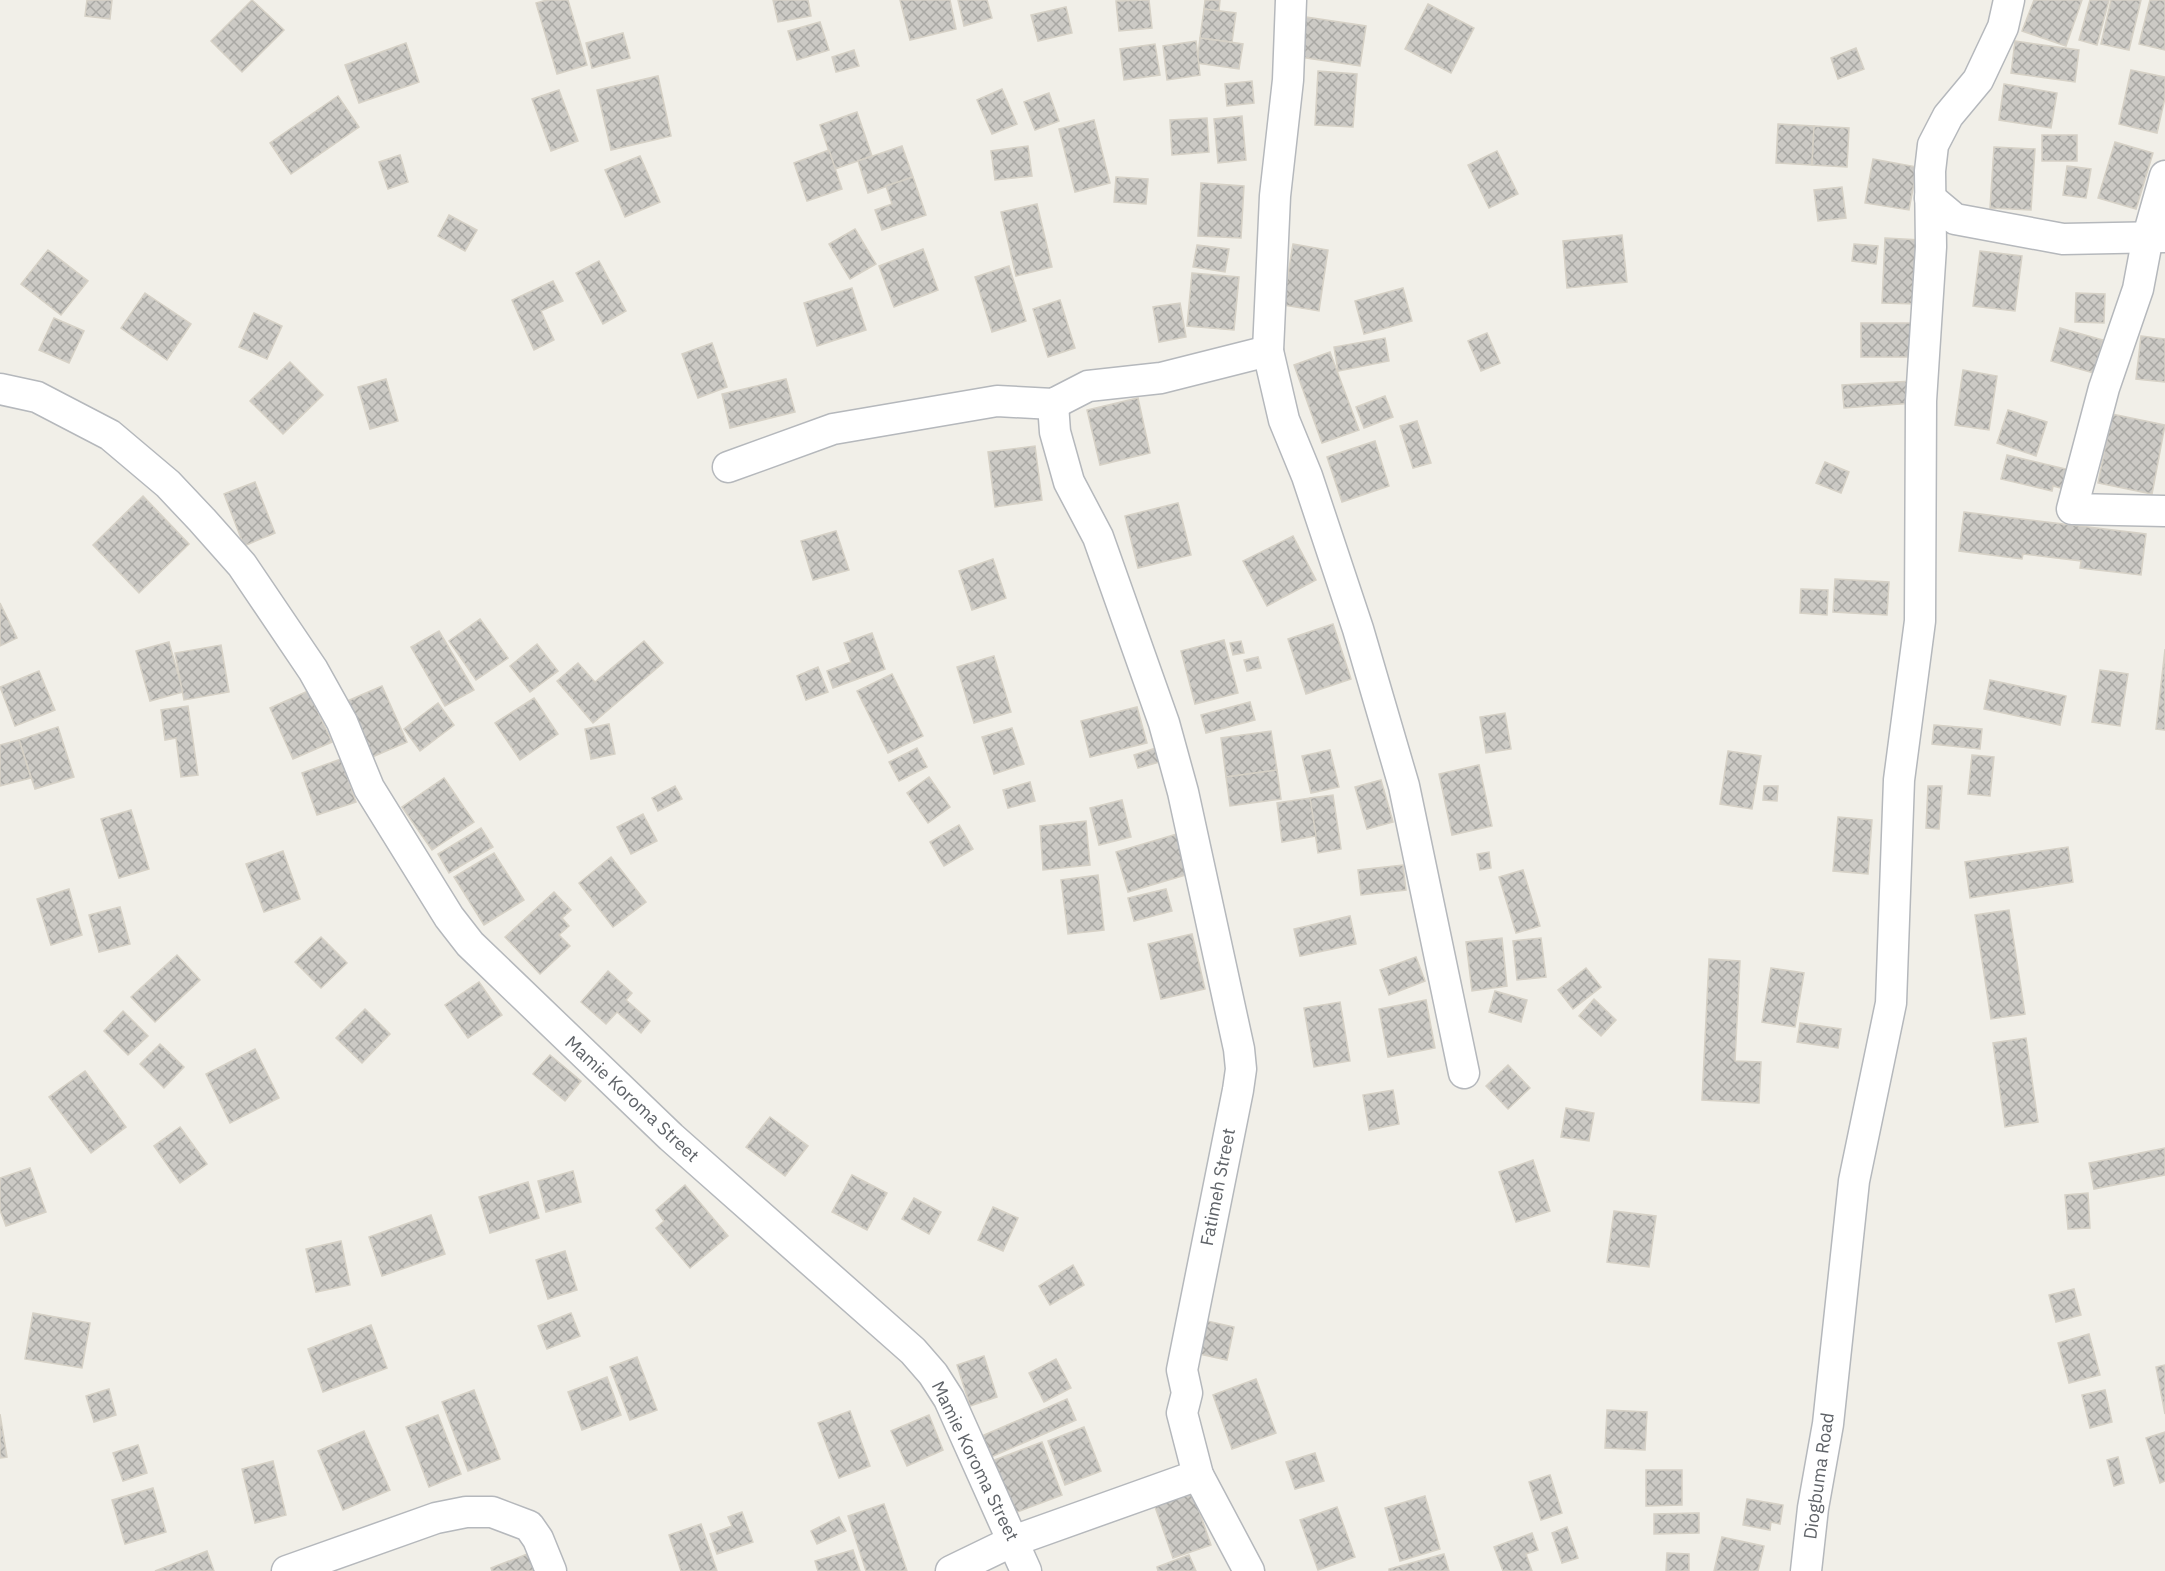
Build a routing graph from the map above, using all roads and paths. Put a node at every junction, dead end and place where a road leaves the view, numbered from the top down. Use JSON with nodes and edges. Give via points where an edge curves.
{"nodes":[{"id":1,"x":1291,"y":0,"type":"edge"},
{"id":2,"x":2009,"y":0,"type":"edge"},
{"id":3,"x":2165,"y":176,"type":"edge"},
{"id":4,"x":1930,"y":198,"type":"junction"},
{"id":5,"x":2157,"y":236,"type":"edge"},
{"id":6,"x":1268,"y":351,"type":"junction"},
{"id":7,"x":0,"y":389,"type":"edge"},
{"id":8,"x":1053,"y":404,"type":"junction"},
{"id":9,"x":728,"y":467,"type":"dead end"},
{"id":10,"x":2165,"y":511,"type":"edge"},
{"id":11,"x":1464,"y":1073,"type":"dead end"},
{"id":12,"x":1198,"y":1475,"type":"junction"},
{"id":13,"x":1013,"y":1541,"type":"junction"},
{"id":14,"x":287,"y":1571,"type":"edge"},
{"id":15,"x":550,"y":1571,"type":"edge"},
{"id":16,"x":951,"y":1571,"type":"edge"},
{"id":17,"x":1026,"y":1571,"type":"edge"},
{"id":18,"x":1249,"y":1571,"type":"edge"},
{"id":19,"x":1806,"y":1571,"type":"edge"}],
"edges":[{"from":1,"to":6,"type":"street","via":[[1288,80],[1275,196]]},
{"from":2,"to":4,"type":"street","name":"Diogbuma Road","via":[[2003,27],[1978,80],[1948,116],[1933,145]]},
{"from":3,"to":5,"type":"street"},
{"from":4,"to":5,"type":"street","via":[[1955,219],[2009,230],[2063,239]]},
{"from":4,"to":19,"type":"street","name":"Diogbuma Road","via":[[1931,247],[1920,411],[1920,621],[1899,780],[1891,1003],[1854,1181]]},
{"from":5,"to":10,"type":"street","via":[[2104,388],[2072,509]]},
{"from":6,"to":8,"type":"street","via":[[1161,378],[1088,386]]},
{"from":6,"to":11,"type":"street","via":[[1284,420],[1358,629],[1404,786]]},
{"from":7,"to":13,"type":"street","name":"Mamie Koroma Street","via":[[37,397],[110,435],[168,484],[242,565],[313,670],[342,722],[369,788],[470,944],[671,1137],[913,1351],[949,1399]]},
{"from":8,"to":9,"type":"street","via":[[997,400],[833,429]]},
{"from":8,"to":12,"type":"street","name":"Fatimeh Street","via":[[1055,432],[1069,482],[1098,537],[1123,602],[1183,792],[1239,1049],[1240,1069],[1182,1370],[1187,1393],[1182,1413]]},
{"from":12,"to":13,"type":"street"},
{"from":12,"to":18,"type":"street","name":"Fatimeh Street"},
{"from":13,"to":16,"type":"street"},
{"from":13,"to":17,"type":"street","name":"Mamie Koroma Street"},
{"from":14,"to":15,"type":"street","via":[[425,1522],[466,1512],[492,1512],[529,1526]]}]}
